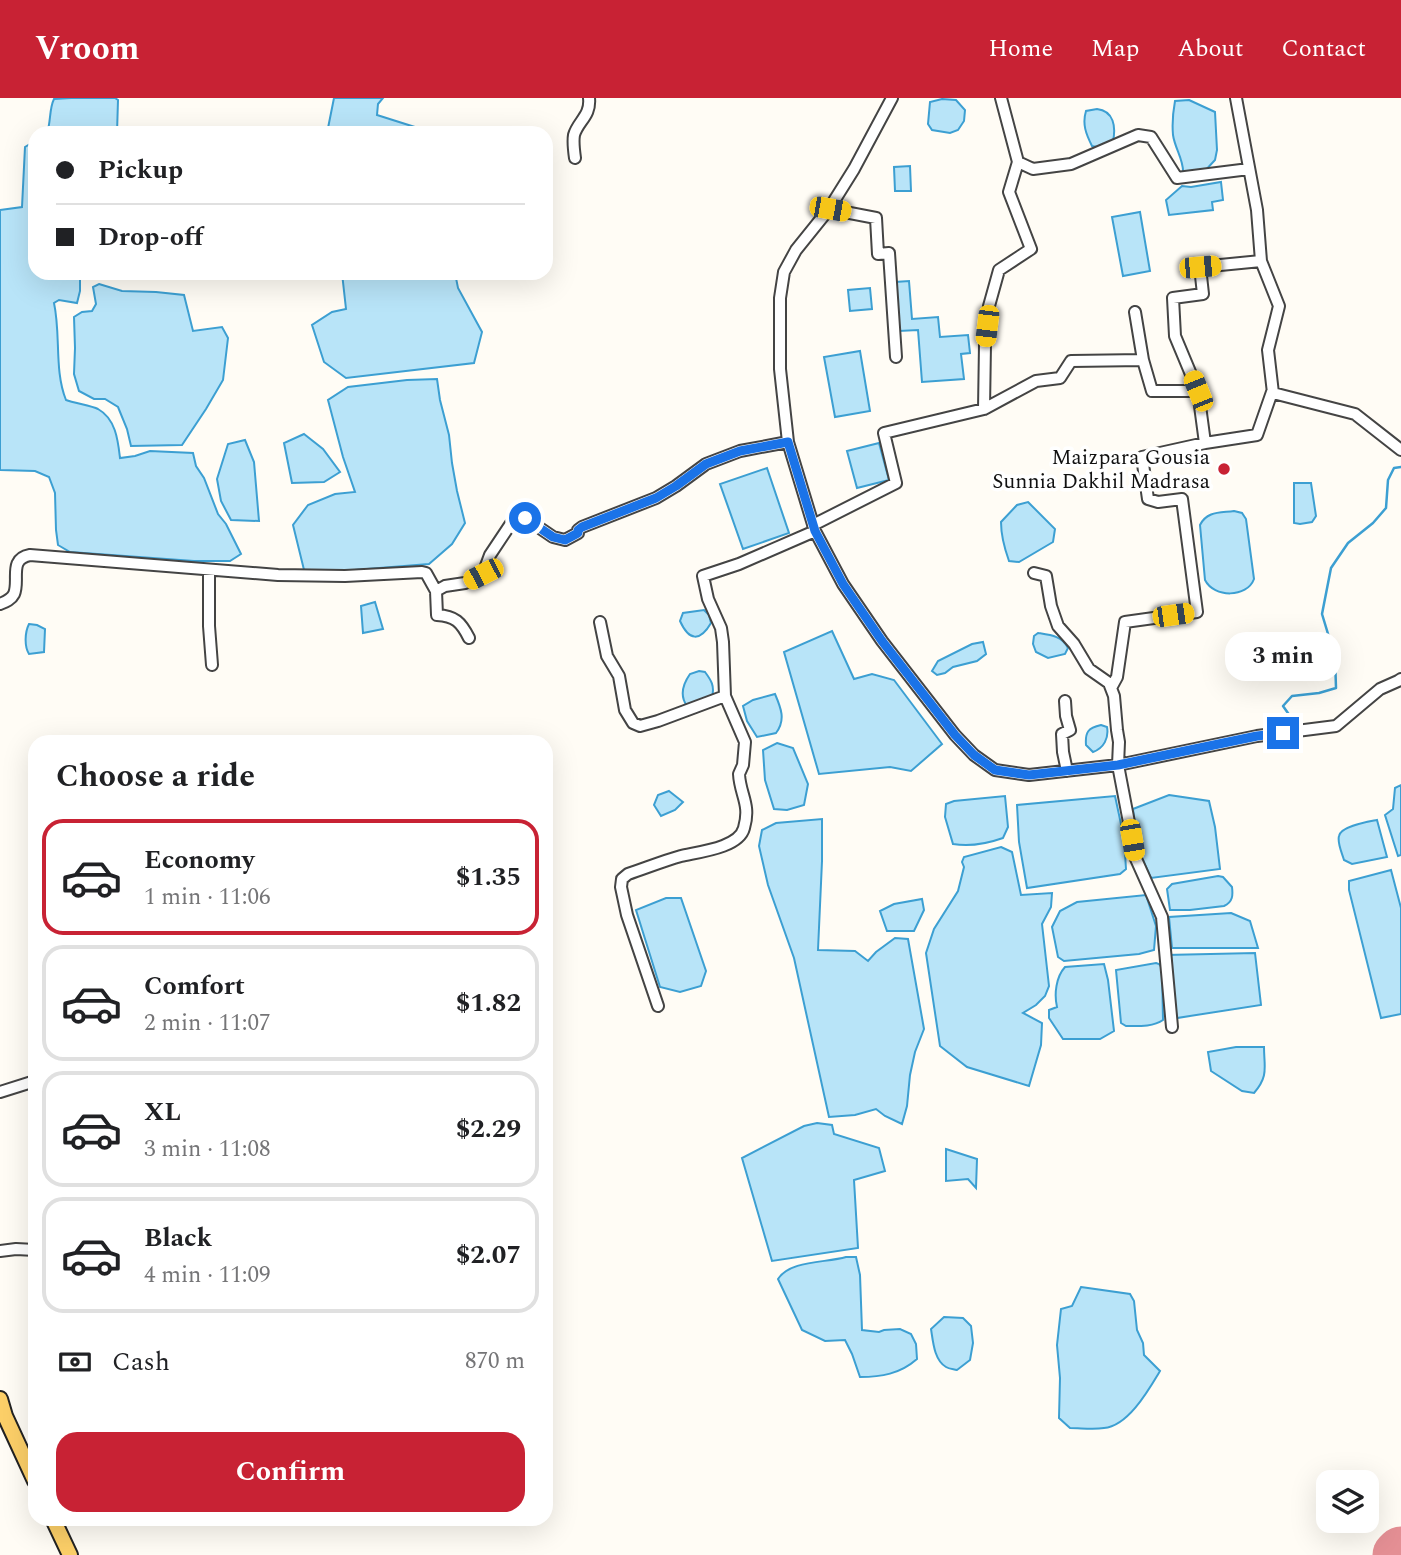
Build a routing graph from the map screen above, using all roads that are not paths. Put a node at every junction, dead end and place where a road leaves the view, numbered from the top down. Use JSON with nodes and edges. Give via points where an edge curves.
{"nodes":[{"id":1,"x":589,"y":98,"type":"edge"},
{"id":2,"x":1001,"y":98,"type":"edge"},
{"id":3,"x":1236,"y":98,"type":"edge"},
{"id":4,"x":887,"y":100,"type":"edge"},
{"id":5,"x":575,"y":158,"type":"dead end"},
{"id":6,"x":1018,"y":162,"type":"junction"},
{"id":7,"x":1249,"y":169,"type":"junction"},
{"id":8,"x":830,"y":209,"type":"junction"},
{"id":9,"x":1261,"y":261,"type":"junction"},
{"id":10,"x":1135,"y":312,"type":"dead end"},
{"id":11,"x":896,"y":357,"type":"dead end"},
{"id":12,"x":1143,"y":360,"type":"junction"},
{"id":13,"x":1198,"y":391,"type":"junction"},
{"id":14,"x":1272,"y":392,"type":"junction"},
{"id":15,"x":984,"y":410,"type":"junction"},
{"id":16,"x":788,"y":442,"type":"junction"},
{"id":17,"x":1205,"y":443,"type":"junction"},
{"id":18,"x":1401,"y":450,"type":"edge"},
{"id":19,"x":814,"y":528,"type":"junction"},
{"id":20,"x":209,"y":570,"type":"junction"},
{"id":21,"x":1034,"y":573,"type":"dead end"},
{"id":22,"x":436,"y":591,"type":"junction"},
{"id":23,"x":0,"y":604,"type":"edge"},
{"id":24,"x":600,"y":622,"type":"dead end"},
{"id":25,"x":469,"y":638,"type":"dead end"},
{"id":26,"x":212,"y":665,"type":"dead end"},
{"id":27,"x":1400,"y":682,"type":"edge"},
{"id":28,"x":1111,"y":688,"type":"junction"},
{"id":29,"x":725,"y":696,"type":"junction"},
{"id":30,"x":1065,"y":701,"type":"dead end"},
{"id":31,"x":1118,"y":765,"type":"junction"},
{"id":32,"x":1067,"y":771,"type":"junction"},
{"id":33,"x":658,"y":1006,"type":"dead end"},
{"id":34,"x":1172,"y":1027,"type":"dead end"},
{"id":35,"x":28,"y":1082,"type":"edge"},
{"id":36,"x":0,"y":1092,"type":"edge"},
{"id":37,"x":28,"y":1250,"type":"edge"},
{"id":38,"x":0,"y":1251,"type":"edge"},
{"id":39,"x":0,"y":1399,"type":"edge"},
{"id":40,"x":28,"y":1466,"type":"edge"},
{"id":41,"x":56,"y":1526,"type":"edge"},
{"id":42,"x":70,"y":1555,"type":"edge"}],
"edges":[{"from":1,"to":5,"type":"street","via":[[585,118],[574,134]]},
{"from":2,"to":6,"type":"street"},
{"from":3,"to":7,"type":"street"},
{"from":4,"to":8,"type":"street"},
{"from":6,"to":7,"type":"street","via":[[1033,169],[1071,164],[1138,135],[1151,137],[1177,178]]},
{"from":6,"to":15,"type":"street","via":[[1009,192],[1031,248],[999,270],[989,306]]},
{"from":7,"to":9,"type":"street"},
{"from":8,"to":11,"type":"street","via":[[876,218],[878,254],[889,253]]},
{"from":8,"to":16,"type":"street","via":[[784,272],[780,369]]},
{"from":9,"to":13,"type":"street","via":[[1200,267],[1203,293],[1173,298],[1175,336]]},
{"from":9,"to":14,"type":"street","via":[[1279,306],[1268,350]]},
{"from":10,"to":12,"type":"street"},
{"from":12,"to":13,"type":"street","via":[[1152,391]]},
{"from":12,"to":15,"type":"street","via":[[1071,362],[1060,378],[1036,381]]},
{"from":13,"to":17,"type":"street"},
{"from":14,"to":17,"type":"street","via":[[1257,435]]},
{"from":14,"to":18,"type":"street","via":[[1355,414]]},
{"from":15,"to":19,"type":"street","via":[[884,433],[896,483]]},
{"from":16,"to":19,"type":"street"},
{"from":16,"to":22,"type":"street","via":[[740,451],[706,464],[656,498],[582,527],[565,540],[525,518],[512,522],[483,574]]},
{"from":17,"to":28,"type":"street","via":[[1142,457],[1149,499],[1182,499],[1197,612],[1125,622],[1118,677]]},
{"from":19,"to":29,"type":"street","via":[[703,576],[721,628]]},
{"from":19,"to":32,"type":"street","via":[[843,584],[882,641],[974,755],[995,770],[1029,775]]},
{"from":20,"to":22,"type":"street","via":[[345,576],[422,572]]},
{"from":20,"to":23,"type":"street","via":[[30,555],[19,560],[14,595]]},
{"from":20,"to":26,"type":"street"},
{"from":21,"to":28,"type":"street","via":[[1046,576],[1058,626],[1089,669]]},
{"from":22,"to":25,"type":"street","via":[[437,615],[450,616]]},
{"from":24,"to":29,"type":"street","via":[[607,656],[619,676],[625,710],[633,723],[658,722]]},
{"from":27,"to":31,"type":"street","via":[[1380,689],[1336,726],[1257,736]]},
{"from":28,"to":31,"type":"street"},
{"from":29,"to":33,"type":"street","via":[[745,742],[739,774],[747,807],[742,834],[717,849],[680,856],[622,879],[627,915]]},
{"from":30,"to":32,"type":"street","via":[[1070,730],[1062,734]]},
{"from":31,"to":32,"type":"street"},
{"from":31,"to":34,"type":"street","via":[[1136,859],[1162,917]]},
{"from":35,"to":36,"type":"street"},
{"from":37,"to":38,"type":"street"},
{"from":39,"to":40,"type":"main road"},
{"from":41,"to":42,"type":"main road"}]}
